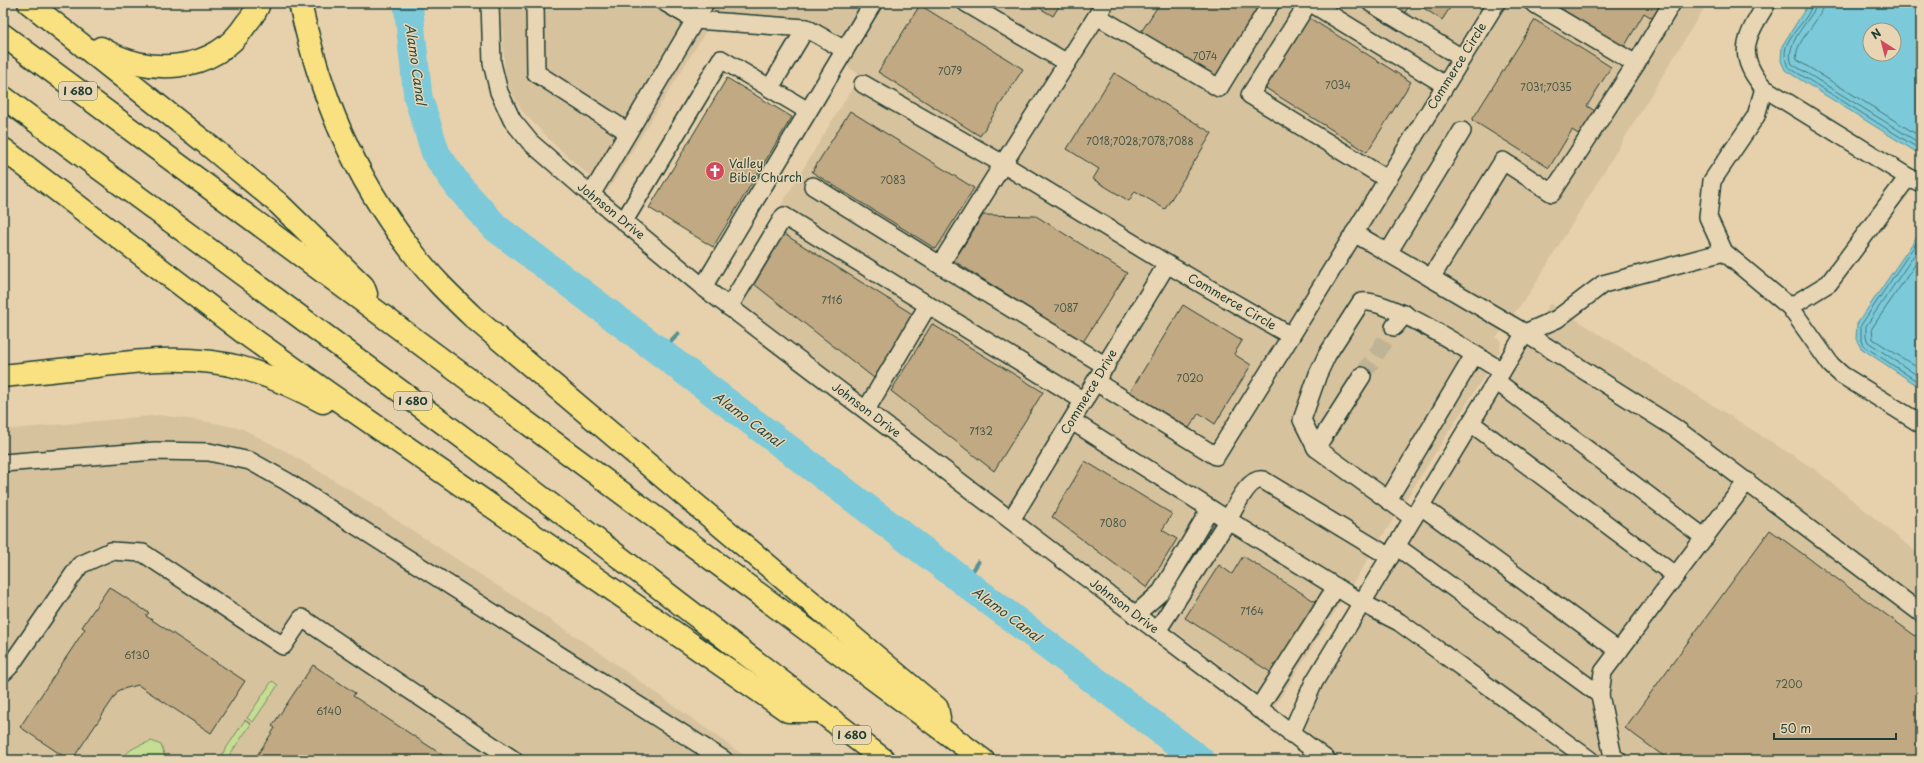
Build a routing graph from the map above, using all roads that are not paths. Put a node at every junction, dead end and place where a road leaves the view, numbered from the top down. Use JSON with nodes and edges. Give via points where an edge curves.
{"nodes":[{"id":1,"x":259,"y":3,"type":"edge"},
{"id":2,"x":300,"y":3,"type":"edge"},
{"id":3,"x":490,"y":3,"type":"edge"},
{"id":4,"x":535,"y":3,"type":"edge"},
{"id":5,"x":666,"y":3,"type":"edge"},
{"id":6,"x":705,"y":3,"type":"edge"},
{"id":7,"x":873,"y":3,"type":"edge"},
{"id":8,"x":966,"y":3,"type":"edge"},
{"id":9,"x":1271,"y":3,"type":"edge"},
{"id":10,"x":1308,"y":3,"type":"edge"},
{"id":11,"x":1311,"y":3,"type":"edge"},
{"id":12,"x":1371,"y":3,"type":"edge"},
{"id":13,"x":1496,"y":3,"type":"edge"},
{"id":14,"x":1533,"y":3,"type":"edge"},
{"id":15,"x":1672,"y":3,"type":"edge"},
{"id":16,"x":1767,"y":3,"type":"edge"},
{"id":17,"x":32,"y":5,"type":"edge"},
{"id":18,"x":1101,"y":9,"type":"edge"},
{"id":19,"x":695,"y":20,"type":"junction"},
{"id":20,"x":806,"y":28,"type":"junction"},
{"id":21,"x":6,"y":38,"type":"edge"},
{"id":22,"x":845,"y":50,"type":"junction"},
{"id":23,"x":1462,"y":58,"type":"junction"},
{"id":24,"x":1066,"y":63,"type":"junction"},
{"id":25,"x":1636,"y":64,"type":"junction"},
{"id":26,"x":863,"y":84,"type":"dead end"},
{"id":27,"x":1445,"y":85,"type":"junction"},
{"id":28,"x":770,"y":88,"type":"junction"},
{"id":29,"x":1764,"y":88,"type":"junction"},
{"id":30,"x":3,"y":97,"type":"edge"},
{"id":31,"x":808,"y":111,"type":"junction"},
{"id":32,"x":1462,"y":131,"type":"dead end"},
{"id":33,"x":628,"y":132,"type":"junction"},
{"id":34,"x":3,"y":149,"type":"edge"},
{"id":35,"x":1003,"y":164,"type":"junction"},
{"id":36,"x":1387,"y":179,"type":"junction"},
{"id":37,"x":1914,"y":180,"type":"edge"},
{"id":38,"x":813,"y":186,"type":"dead end"},
{"id":39,"x":591,"y":195,"type":"junction"},
{"id":40,"x":624,"y":221,"type":"junction"},
{"id":41,"x":1354,"y":233,"type":"junction"},
{"id":42,"x":1724,"y":252,"type":"junction"},
{"id":43,"x":1388,"y":253,"type":"junction"},
{"id":44,"x":1168,"y":264,"type":"junction"},
{"id":45,"x":940,"y":265,"type":"junction"},
{"id":46,"x":1430,"y":278,"type":"junction"},
{"id":47,"x":703,"y":287,"type":"junction"},
{"id":48,"x":928,"y":305,"type":"junction"},
{"id":49,"x":370,"y":306,"type":"junction"},
{"id":50,"x":729,"y":306,"type":"junction"},
{"id":51,"x":1790,"y":307,"type":"junction"},
{"id":52,"x":1525,"y":333,"type":"junction"},
{"id":53,"x":1291,"y":336,"type":"junction"},
{"id":54,"x":1474,"y":355,"type":"junction"},
{"id":55,"x":1106,"y":366,"type":"junction"},
{"id":56,"x":3,"y":376,"type":"edge"},
{"id":57,"x":1362,"y":376,"type":"tunnel mouth"},
{"id":58,"x":1499,"y":376,"type":"junction"},
{"id":59,"x":1096,"y":382,"type":"junction"},
{"id":60,"x":1084,"y":401,"type":"junction"},
{"id":61,"x":866,"y":410,"type":"junction"},
{"id":62,"x":1072,"y":421,"type":"junction"},
{"id":63,"x":1471,"y":423,"type":"junction"},
{"id":64,"x":1921,"y":424,"type":"edge"},
{"id":65,"x":1316,"y":448,"type":"junction"},
{"id":66,"x":3,"y":463,"type":"edge"},
{"id":67,"x":1747,"y":481,"type":"junction"},
{"id":68,"x":457,"y":484,"type":"junction"},
{"id":69,"x":1388,"y":500,"type":"junction"},
{"id":70,"x":1210,"y":508,"type":"junction"},
{"id":71,"x":1417,"y":512,"type":"junction"},
{"id":72,"x":1011,"y":520,"type":"junction"},
{"id":73,"x":1228,"y":520,"type":"junction"},
{"id":74,"x":1705,"y":538,"type":"junction"},
{"id":75,"x":1393,"y":551,"type":"junction"},
{"id":76,"x":1676,"y":576,"type":"junction"},
{"id":77,"x":1336,"y":586,"type":"junction"},
{"id":78,"x":1362,"y":603,"type":"junction"},
{"id":79,"x":1921,"y":613,"type":"edge"},
{"id":80,"x":1135,"y":615,"type":"junction"},
{"id":81,"x":1157,"y":631,"type":"junction"},
{"id":82,"x":1619,"y":651,"type":"junction"},
{"id":83,"x":3,"y":673,"type":"edge"},
{"id":84,"x":1600,"y":695,"type":"junction"},
{"id":85,"x":1258,"y":708,"type":"junction"},
{"id":86,"x":820,"y":711,"type":"junction"},
{"id":87,"x":941,"y":729,"type":"junction"},
{"id":88,"x":1291,"y":734,"type":"junction"},
{"id":89,"x":1614,"y":759,"type":"edge"},
{"id":90,"x":514,"y":760,"type":"edge"},
{"id":91,"x":724,"y":760,"type":"edge"},
{"id":92,"x":884,"y":760,"type":"edge"},
{"id":93,"x":983,"y":760,"type":"edge"},
{"id":94,"x":1327,"y":760,"type":"edge"},
{"id":95,"x":1590,"y":760,"type":"edge"}],
"edges":[{"from":1,"to":17,"type":"highway","via":[[240,34],[215,54],[187,65],[163,67],[134,64],[112,55]]},
{"from":2,"to":87,"type":"highway","via":[[310,50],[343,140],[362,178],[386,216],[440,285],[473,317],[937,708]]},
{"from":3,"to":39,"type":"street","name":"Johnson Drive","via":[[492,63],[499,92],[512,120],[530,142]]},
{"from":4,"to":33,"type":"street","via":[[536,73]]},
{"from":5,"to":19,"type":"street"},
{"from":6,"to":19,"type":"street"},
{"from":7,"to":22,"type":"street"},
{"from":8,"to":24,"type":"street"},
{"from":9,"to":18,"type":"street","via":[[1219,88]]},
{"from":10,"to":36,"type":"street","via":[[1250,95]]},
{"from":11,"to":27,"type":"street"},
{"from":12,"to":23,"type":"street"},
{"from":13,"to":23,"type":"street","name":"Commerce Circle"},
{"from":14,"to":25,"type":"street"},
{"from":15,"to":25,"type":"street"},
{"from":16,"to":29,"type":"street","via":[[1749,33],[1745,52],[1755,78]]},
{"from":17,"to":49,"type":"highway","via":[[278,203],[363,286]]},
{"from":18,"to":24,"type":"street"},
{"from":19,"to":20,"type":"street"},
{"from":19,"to":33,"type":"street"},
{"from":20,"to":22,"type":"street"},
{"from":20,"to":28,"type":"street"},
{"from":21,"to":49,"type":"highway","number":"I 680"},
{"from":22,"to":31,"type":"street"},
{"from":23,"to":27,"type":"street","name":"Commerce Circle"},
{"from":24,"to":35,"type":"street"},
{"from":25,"to":46,"type":"street","via":[[1552,193],[1503,161]]},
{"from":26,"to":35,"type":"street","name":"Commerce Circle"},
{"from":27,"to":36,"type":"street","name":"Commerce Circle"},
{"from":28,"to":31,"type":"street"},
{"from":28,"to":40,"type":"street","via":[[721,59]]},
{"from":29,"to":37,"type":"street"},
{"from":29,"to":42,"type":"street","via":[[1756,116],[1712,181],[1708,217]]},
{"from":30,"to":86,"type":"highway","number":"I 680","via":[[477,448]]},
{"from":31,"to":47,"type":"street"},
{"from":32,"to":43,"type":"street"},
{"from":33,"to":39,"type":"street"},
{"from":34,"to":68,"type":"highway","via":[[243,332]]},
{"from":35,"to":44,"type":"street","name":"Commerce Circle"},
{"from":35,"to":45,"type":"street"},
{"from":36,"to":41,"type":"street","name":"Commerce Circle"},
{"from":37,"to":51,"type":"street","via":[[1829,283]]},
{"from":38,"to":45,"type":"street"},
{"from":39,"to":40,"type":"street","name":"Johnson Drive"},
{"from":40,"to":47,"type":"street","name":"Johnson Drive"},
{"from":41,"to":43,"type":"street"},
{"from":41,"to":53,"type":"street","name":"Commerce Circle"},
{"from":42,"to":51,"type":"street"},
{"from":42,"to":52,"type":"street","via":[[1603,284],[1557,319]]},
{"from":43,"to":46,"type":"street"},
{"from":44,"to":53,"type":"street","name":"Commerce Circle"},
{"from":44,"to":55,"type":"street","name":"Commerce Drive"},
{"from":45,"to":55,"type":"street"},
{"from":46,"to":52,"type":"street"},
{"from":47,"to":50,"type":"street","name":"Johnson Drive"},
{"from":48,"to":50,"type":"street","via":[[784,216]]},
{"from":48,"to":60,"type":"street"},
{"from":48,"to":61,"type":"street"},
{"from":49,"to":87,"type":"highway","number":"I 680"},
{"from":50,"to":61,"type":"street","name":"Johnson Drive"},
{"from":51,"to":64,"type":"street","via":[[1831,365],[1842,375]]},
{"from":52,"to":58,"type":"street"},
{"from":52,"to":67,"type":"street","via":[[1675,428]]},
{"from":53,"to":59,"type":"street","via":[[1216,456]]},
{"from":54,"to":58,"type":"street"},
{"from":54,"to":65,"type":"street","via":[[1400,321],[1368,300],[1361,302],[1327,355],[1302,420]]},
{"from":54,"to":69,"type":"street"},
{"from":55,"to":59,"type":"street","name":"Commerce Drive"},
{"from":56,"to":68,"type":"highway","via":[[171,359],[239,367],[269,377],[322,402]]},
{"from":57,"to":65,"type":"street"},
{"from":58,"to":63,"type":"street"},
{"from":58,"to":74,"type":"street"},
{"from":59,"to":60,"type":"street","name":"Commerce Drive"},
{"from":60,"to":62,"type":"street","name":"Commerce Drive"},
{"from":61,"to":72,"type":"street","name":"Johnson Drive"},
{"from":62,"to":70,"type":"street"},
{"from":62,"to":72,"type":"street","name":"Commerce Drive"},
{"from":63,"to":71,"type":"street"},
{"from":63,"to":76,"type":"street"},
{"from":65,"to":69,"type":"street"},
{"from":66,"to":91,"type":"street","via":[[155,451],[209,452],[250,461],[286,480]]},
{"from":67,"to":74,"type":"street"},
{"from":67,"to":79,"type":"street"},
{"from":68,"to":86,"type":"highway","via":[[788,711]]},
{"from":69,"to":71,"type":"street"},
{"from":70,"to":73,"type":"street"},
{"from":70,"to":80,"type":"street","via":[[1161,592]]},
{"from":71,"to":75,"type":"street"},
{"from":71,"to":82,"type":"street"},
{"from":72,"to":80,"type":"street","name":"Johnson Drive"},
{"from":73,"to":75,"type":"street","via":[[1250,484],[1256,480],[1263,480]]},
{"from":73,"to":77,"type":"street"},
{"from":73,"to":81,"type":"street"},
{"from":74,"to":76,"type":"street"},
{"from":75,"to":78,"type":"street"},
{"from":75,"to":84,"type":"street"},
{"from":76,"to":82,"type":"street"},
{"from":77,"to":78,"type":"street"},
{"from":77,"to":85,"type":"street"},
{"from":78,"to":88,"type":"street","via":[[1314,682]]},
{"from":78,"to":95,"type":"street","via":[[1399,622]]},
{"from":80,"to":81,"type":"street","name":"Johnson Drive"},
{"from":81,"to":85,"type":"street","name":"Johnson Drive"},
{"from":82,"to":84,"type":"street","via":[[1603,672]]},
{"from":83,"to":90,"type":"street","via":[[80,566],[111,551],[143,553],[283,646],[302,618]]},
{"from":84,"to":89,"type":"street"},
{"from":85,"to":88,"type":"street","name":"Johnson Drive"},
{"from":86,"to":92,"type":"highway","number":"I 680"},
{"from":87,"to":93,"type":"highway","number":"I 680"},
{"from":88,"to":94,"type":"street","name":"Johnson Drive"}]}
